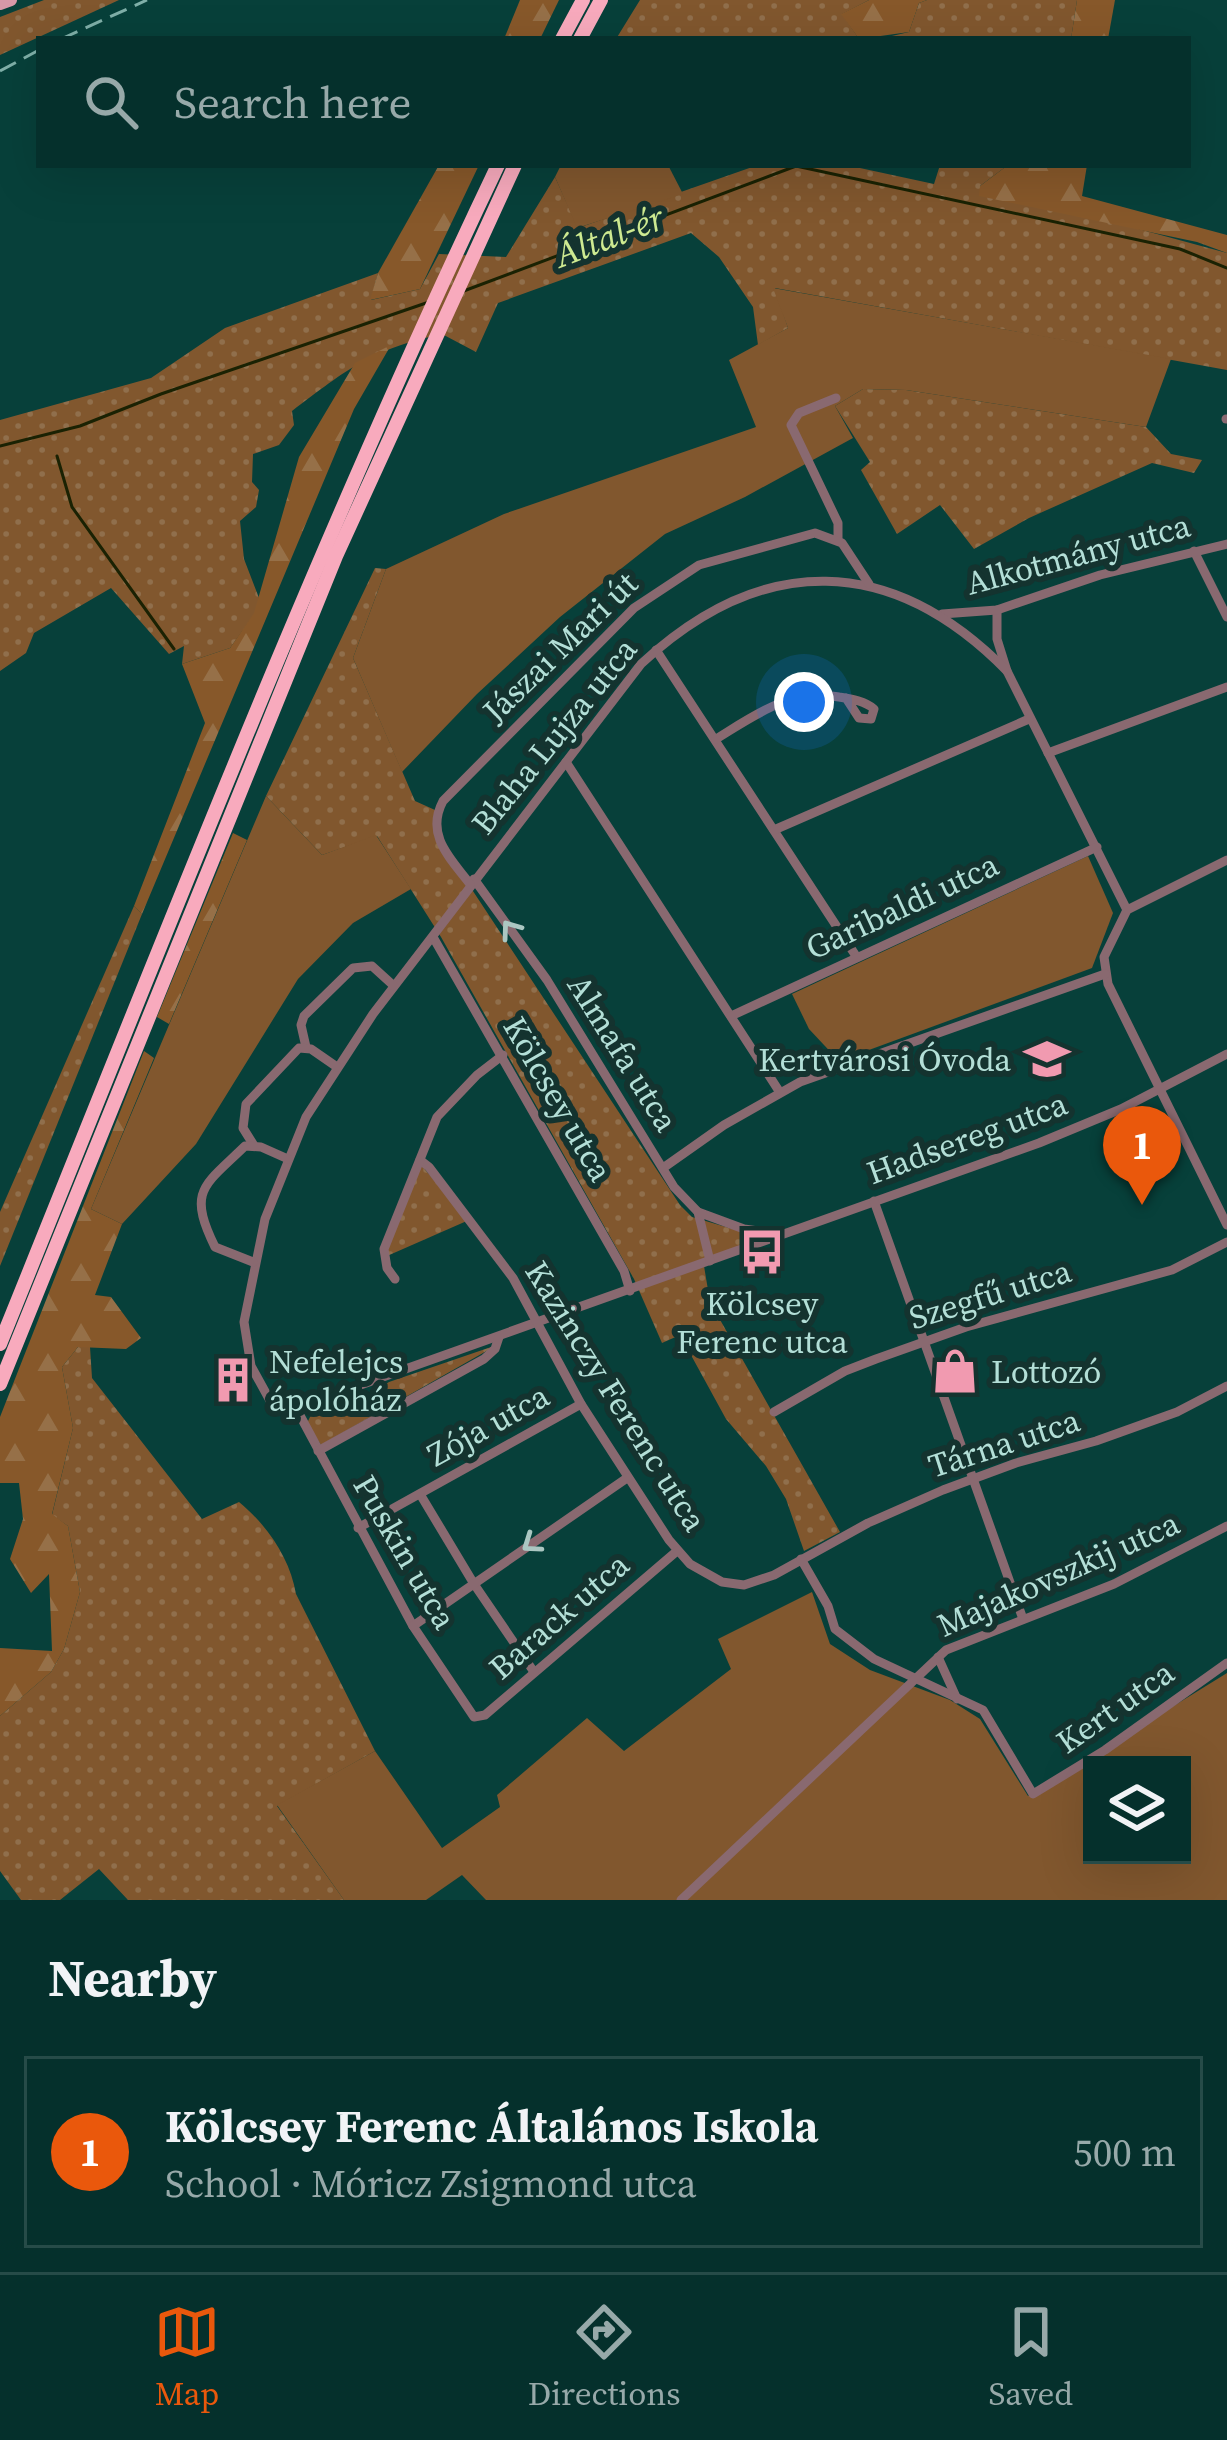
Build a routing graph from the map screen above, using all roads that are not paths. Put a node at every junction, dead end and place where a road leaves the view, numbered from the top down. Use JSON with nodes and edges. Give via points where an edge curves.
{"nodes":[{"id":1,"x":10,"y":0,"type":"edge"},
{"id":2,"x":583,"y":0,"type":"edge"},
{"id":3,"x":601,"y":0,"type":"edge"},
{"id":4,"x":0,"y":4,"type":"edge"},
{"id":5,"x":564,"y":36,"type":"edge"},
{"id":6,"x":582,"y":36,"type":"edge"},
{"id":7,"x":497,"y":168,"type":"edge"},
{"id":8,"x":514,"y":168,"type":"edge"},
{"id":9,"x":420,"y":347,"type":"junction"},
{"id":10,"x":836,"y":398,"type":"dead end"},
{"id":11,"x":838,"y":539,"type":"junction"},
{"id":12,"x":1227,"y":544,"type":"edge"},
{"id":13,"x":1194,"y":551,"type":"junction"},
{"id":14,"x":869,"y":584,"type":"junction"},
{"id":15,"x":997,"y":610,"type":"junction"},
{"id":16,"x":942,"y":614,"type":"junction"},
{"id":17,"x":1227,"y":617,"type":"edge"},
{"id":18,"x":656,"y":650,"type":"junction"},
{"id":19,"x":1007,"y":671,"type":"junction"},
{"id":20,"x":1227,"y":687,"type":"edge"},
{"id":21,"x":845,"y":698,"type":"dead end"},
{"id":22,"x":1029,"y":719,"type":"junction"},
{"id":23,"x":716,"y":739,"type":"junction"},
{"id":24,"x":1048,"y":753,"type":"junction"},
{"id":25,"x":566,"y":762,"type":"junction"},
{"id":26,"x":774,"y":830,"type":"junction"},
{"id":27,"x":1097,"y":847,"type":"junction"},
{"id":28,"x":1227,"y":860,"type":"edge"},
{"id":29,"x":472,"y":882,"type":"junction"},
{"id":30,"x":1127,"y":910,"type":"junction"},
{"id":31,"x":433,"y":937,"type":"junction"},
{"id":32,"x":856,"y":956,"type":"junction"},
{"id":33,"x":1105,"y":974,"type":"junction"},
{"id":34,"x":394,"y":986,"type":"junction"},
{"id":35,"x":731,"y":1016,"type":"junction"},
{"id":36,"x":306,"y":1047,"type":"junction"},
{"id":37,"x":1227,"y":1054,"type":"edge"},
{"id":38,"x":503,"y":1055,"type":"junction"},
{"id":39,"x":337,"y":1066,"type":"junction"},
{"id":40,"x":1159,"y":1089,"type":"junction"},
{"id":41,"x":779,"y":1091,"type":"junction"},
{"id":42,"x":253,"y":1144,"type":"junction"},
{"id":43,"x":288,"y":1159,"type":"junction"},
{"id":44,"x":420,"y":1160,"type":"junction"},
{"id":45,"x":664,"y":1168,"type":"junction"},
{"id":46,"x":874,"y":1201,"type":"junction"},
{"id":47,"x":698,"y":1212,"type":"junction"},
{"id":48,"x":1227,"y":1225,"type":"edge"},
{"id":49,"x":788,"y":1235,"type":"junction"},
{"id":50,"x":1227,"y":1242,"type":"edge"},
{"id":51,"x":710,"y":1261,"type":"junction"},
{"id":52,"x":254,"y":1262,"type":"junction"},
{"id":53,"x":395,"y":1279,"type":"dead end"},
{"id":54,"x":630,"y":1291,"type":"junction"},
{"id":55,"x":537,"y":1323,"type":"junction"},
{"id":56,"x":499,"y":1337,"type":"junction"},
{"id":57,"x":925,"y":1340,"type":"junction"},
{"id":58,"x":0,"y":1344,"type":"edge"},
{"id":59,"x":0,"y":1384,"type":"edge"},
{"id":60,"x":1227,"y":1386,"type":"edge"},
{"id":61,"x":581,"y":1405,"type":"junction"},
{"id":62,"x":291,"y":1409,"type":"junction"},
{"id":63,"x":774,"y":1412,"type":"dead end"},
{"id":64,"x":318,"y":1451,"type":"junction"},
{"id":65,"x":627,"y":1478,"type":"junction"},
{"id":66,"x":974,"y":1478,"type":"junction"},
{"id":67,"x":419,"y":1494,"type":"junction"},
{"id":68,"x":1227,"y":1526,"type":"edge"},
{"id":69,"x":358,"y":1528,"type":"junction"},
{"id":70,"x":677,"y":1551,"type":"junction"},
{"id":71,"x":801,"y":1558,"type":"junction"},
{"id":72,"x":474,"y":1584,"type":"junction"},
{"id":73,"x":1023,"y":1618,"type":"junction"},
{"id":74,"x":412,"y":1626,"type":"junction"},
{"id":75,"x":938,"y":1657,"type":"junction"},
{"id":76,"x":1227,"y":1663,"type":"edge"},
{"id":77,"x":534,"y":1672,"type":"junction"},
{"id":78,"x":915,"y":1676,"type":"junction"},
{"id":79,"x":957,"y":1699,"type":"junction"},
{"id":80,"x":474,"y":1718,"type":"joint"},
{"id":81,"x":680,"y":1900,"type":"edge"}],
"edges":[{"from":1,"to":4,"type":"main road"},
{"from":2,"to":5,"type":"highway"},
{"from":3,"to":6,"type":"highway"},
{"from":7,"to":9,"type":"highway"},
{"from":8,"to":9,"type":"highway"},
{"from":9,"to":58,"type":"highway","via":[[261,698]]},
{"from":9,"to":59,"type":"highway"},
{"from":10,"to":11,"type":"street","via":[[791,424],[838,523]]},
{"from":11,"to":14,"type":"street"},
{"from":11,"to":29,"type":"street","name":"Jászai Mari út","via":[[802,534],[724,555],[634,608],[443,801],[438,839]]},
{"from":12,"to":13,"type":"street","name":"Alkotmány utca"},
{"from":13,"to":15,"type":"street","name":"Alkotmány utca"},
{"from":13,"to":17,"type":"street"},
{"from":14,"to":16,"type":"street","name":"Blaha Lujza utca"},
{"from":14,"to":18,"type":"street","name":"Blaha Lujza utca","via":[[766,588],[710,611]]},
{"from":15,"to":16,"type":"street","name":"Alkotmány utca"},
{"from":15,"to":19,"type":"street","name":"Blaha Lujza utca"},
{"from":16,"to":19,"type":"street","name":"Blaha Lujza utca"},
{"from":18,"to":23,"type":"street"},
{"from":18,"to":25,"type":"street","name":"Blaha Lujza utca"},
{"from":19,"to":22,"type":"street","name":"Blaha Lujza utca"},
{"from":20,"to":24,"type":"street"},
{"from":21,"to":23,"type":"street","via":[[784,700]]},
{"from":22,"to":24,"type":"street","name":"Blaha Lujza utca"},
{"from":22,"to":26,"type":"street"},
{"from":23,"to":26,"type":"street"},
{"from":24,"to":27,"type":"street","name":"Blaha Lujza utca"},
{"from":25,"to":29,"type":"street","name":"Blaha Lujza utca"},
{"from":25,"to":35,"type":"street"},
{"from":26,"to":32,"type":"street"},
{"from":27,"to":30,"type":"street","name":"Blaha Lujza utca"},
{"from":27,"to":32,"type":"street","name":"Garibaldi utca"},
{"from":28,"to":30,"type":"street"},
{"from":29,"to":31,"type":"street","name":"Blaha Lujza utca"},
{"from":45,"to":29,"type":"street","name":"Almafa utca","one_way":true,"via":[[547,980]]},
{"from":30,"to":33,"type":"street"},
{"from":31,"to":34,"type":"street","name":"Blaha Lujza utca"},
{"from":31,"to":38,"type":"street","name":"Kölcsey utca"},
{"from":32,"to":35,"type":"street","name":"Garibaldi utca"},
{"from":33,"to":40,"type":"street"},
{"from":33,"to":41,"type":"street"},
{"from":34,"to":36,"type":"street","via":[[371,966],[353,968],[304,1016]]},
{"from":34,"to":39,"type":"street","name":"Blaha Lujza utca"},
{"from":35,"to":41,"type":"street"},
{"from":36,"to":39,"type":"street"},
{"from":36,"to":42,"type":"street","via":[[246,1104],[243,1128]]},
{"from":37,"to":40,"type":"street","name":"Hadsereg utca"},
{"from":38,"to":44,"type":"street","via":[[437,1117]]},
{"from":38,"to":54,"type":"street","name":"Kölcsey utca"},
{"from":39,"to":43,"type":"street","name":"Blaha Lujza utca"},
{"from":40,"to":46,"type":"street","name":"Hadsereg utca","via":[[1040,1143]]},
{"from":40,"to":48,"type":"street"},
{"from":41,"to":45,"type":"street"},
{"from":42,"to":43,"type":"street"},
{"from":42,"to":52,"type":"street","via":[[202,1191],[199,1208],[215,1247]]},
{"from":43,"to":52,"type":"street","name":"Puskin utca"},
{"from":44,"to":53,"type":"street","via":[[384,1249]]},
{"from":44,"to":55,"type":"street","name":"Kazinczy Ferenc utca","via":[[485,1238]]},
{"from":45,"to":47,"type":"street","name":"Almafa utca"},
{"from":46,"to":49,"type":"street","name":"Hadsereg utca"},
{"from":46,"to":57,"type":"street"},
{"from":47,"to":49,"type":"street"},
{"from":47,"to":51,"type":"street","name":"Almafa utca"},
{"from":49,"to":51,"type":"street","name":"Hadsereg utca"},
{"from":50,"to":57,"type":"street","name":"Szegfű utca","via":[[1172,1270]]},
{"from":51,"to":54,"type":"street","name":"Hadsereg utca"},
{"from":52,"to":62,"type":"street","name":"Puskin utca","via":[[245,1345],[266,1399]]},
{"from":54,"to":55,"type":"street","name":"Hadsereg utca"},
{"from":55,"to":56,"type":"street","name":"Hadsereg utca"},
{"from":55,"to":61,"type":"street","name":"Kazinczy Ferenc utca"},
{"from":56,"to":62,"type":"street","name":"Hadsereg utca"},
{"from":56,"to":64,"type":"street","name":"Hadsereg utca","via":[[484,1359]]},
{"from":57,"to":63,"type":"street","name":"Szegfű utca","via":[[845,1371]]},
{"from":57,"to":66,"type":"street"},
{"from":60,"to":66,"type":"street","name":"Tárna utca","via":[[1177,1412]]},
{"from":61,"to":65,"type":"street","name":"Kazinczy Ferenc utca"},
{"from":61,"to":67,"type":"street","name":"Zója utca"},
{"from":62,"to":64,"type":"street","name":"Puskin utca"},
{"from":64,"to":69,"type":"street","name":"Puskin utca"},
{"from":65,"to":70,"type":"street","name":"Kazinczy Ferenc utca"},
{"from":65,"to":72,"type":"street","one_way":true},
{"from":66,"to":71,"type":"street","name":"Tárna utca"},
{"from":66,"to":73,"type":"street"},
{"from":67,"to":69,"type":"street","name":"Zója utca"},
{"from":67,"to":72,"type":"street"},
{"from":68,"to":73,"type":"street","name":"Majakovszkij utca","via":[[1114,1585]]},
{"from":69,"to":74,"type":"street","name":"Puskin utca"},
{"from":70,"to":71,"type":"street","name":"Kazinczy Ferenc utca","via":[[707,1576],[744,1585]]},
{"from":70,"to":77,"type":"street","name":"Barack utca"},
{"from":71,"to":78,"type":"street","via":[[835,1629],[874,1659]]},
{"from":72,"to":74,"type":"street"},
{"from":72,"to":77,"type":"street"},
{"from":73,"to":75,"type":"street","name":"Majakovszkij utca"},
{"from":74,"to":80,"type":"street","name":"Puskin utca"},
{"from":75,"to":78,"type":"street","name":"Majakovszkij utca"},
{"from":75,"to":79,"type":"street"},
{"from":76,"to":79,"type":"street","name":"Kert utca","via":[[1033,1794],[983,1710]]},
{"from":77,"to":80,"type":"street","name":"Barack utca"},
{"from":78,"to":79,"type":"street"},
{"from":78,"to":81,"type":"street","name":"Majakovszkij utca"}]}
